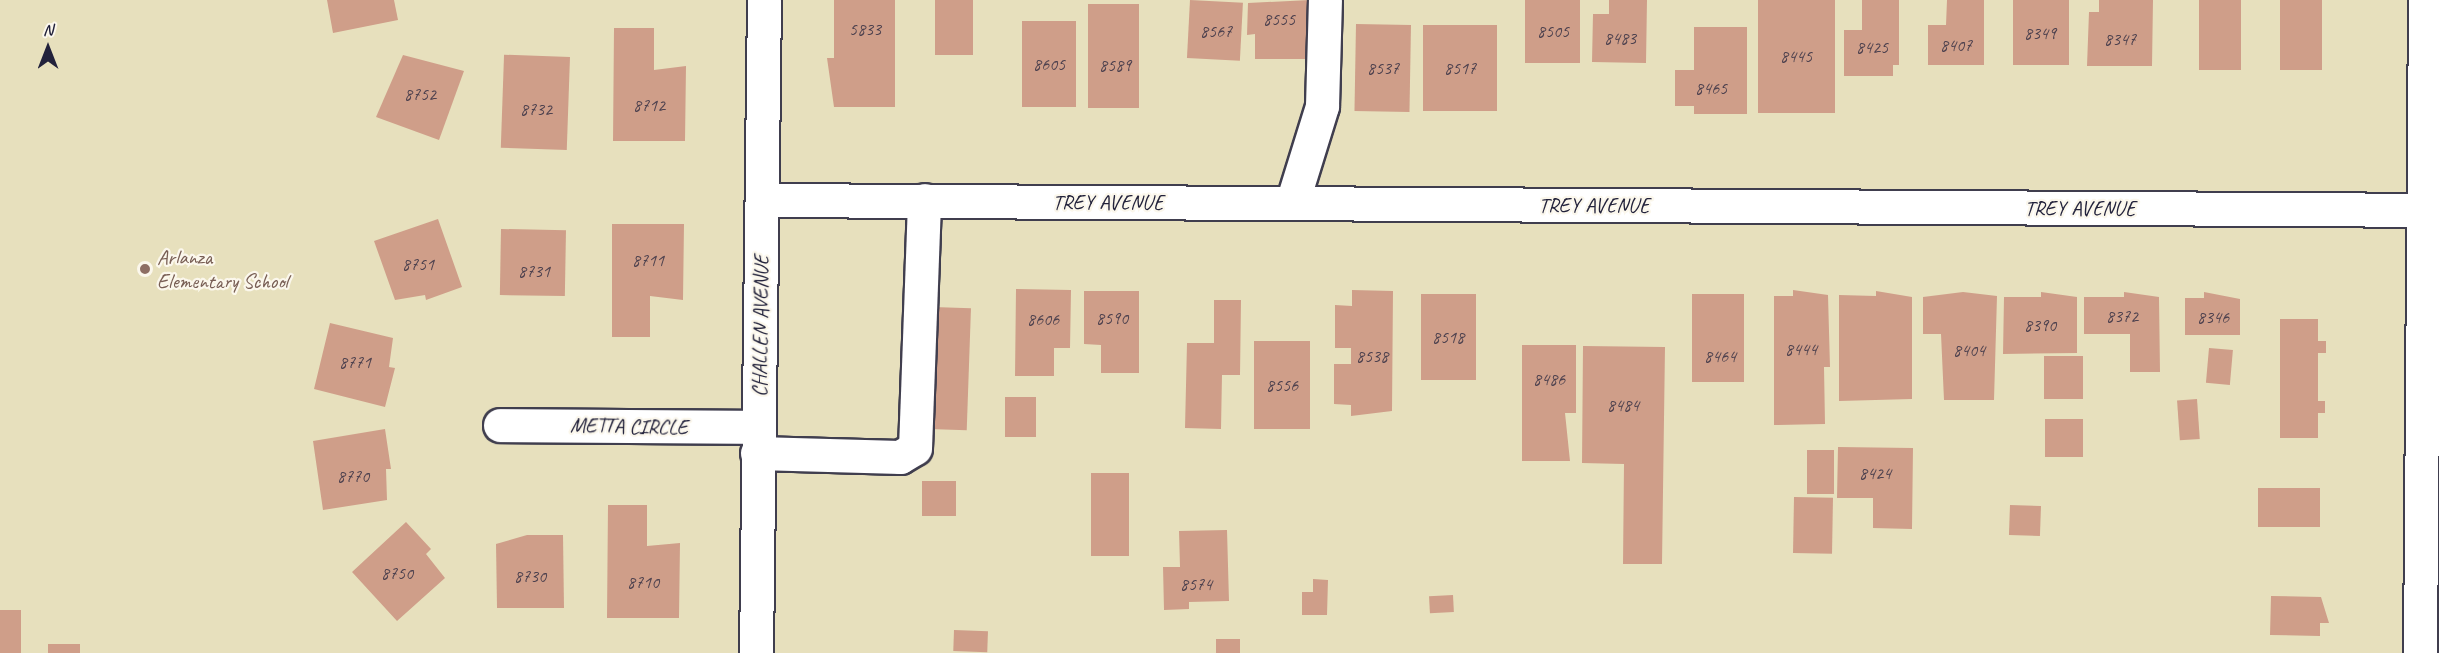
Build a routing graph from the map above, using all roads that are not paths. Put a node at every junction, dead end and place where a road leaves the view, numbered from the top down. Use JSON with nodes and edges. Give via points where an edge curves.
{"nodes":[{"id":1,"x":764,"y":0,"type":"edge"},
{"id":2,"x":1325,"y":0,"type":"edge"},
{"id":3,"x":2425,"y":0,"type":"edge"},
{"id":4,"x":762,"y":200,"type":"junction"},
{"id":5,"x":924,"y":200,"type":"junction"},
{"id":6,"x":1292,"y":203,"type":"junction"},
{"id":7,"x":2425,"y":210,"type":"junction"},
{"id":8,"x":501,"y":425,"type":"dead end"},
{"id":9,"x":757,"y":440,"type":"junction"},
{"id":10,"x":2430,"y":545,"type":"edge"},
{"id":11,"x":756,"y":653,"type":"edge"},
{"id":12,"x":2420,"y":653,"type":"edge"}],
"edges":[{"from":1,"to":4,"type":"street","name":"CHALLEN AVENUE"},
{"from":2,"to":6,"type":"street","via":[[1322,106]]},
{"from":3,"to":7,"type":"street"},
{"from":4,"to":5,"type":"street","name":"TREY AVENUE"},
{"from":4,"to":9,"type":"street","name":"CHALLEN AVENUE"},
{"from":5,"to":6,"type":"street","name":"TREY AVENUE"},
{"from":5,"to":9,"type":"street","name":"METTA CIRCLE","via":[[915,448],[900,457]]},
{"from":6,"to":7,"type":"street","name":"TREY AVENUE"},
{"from":7,"to":10,"type":"street"},
{"from":8,"to":9,"type":"street","name":"METTA CIRCLE"},
{"from":9,"to":11,"type":"street","name":"CHALLEN AVENUE"},
{"from":10,"to":12,"type":"street"}]}
